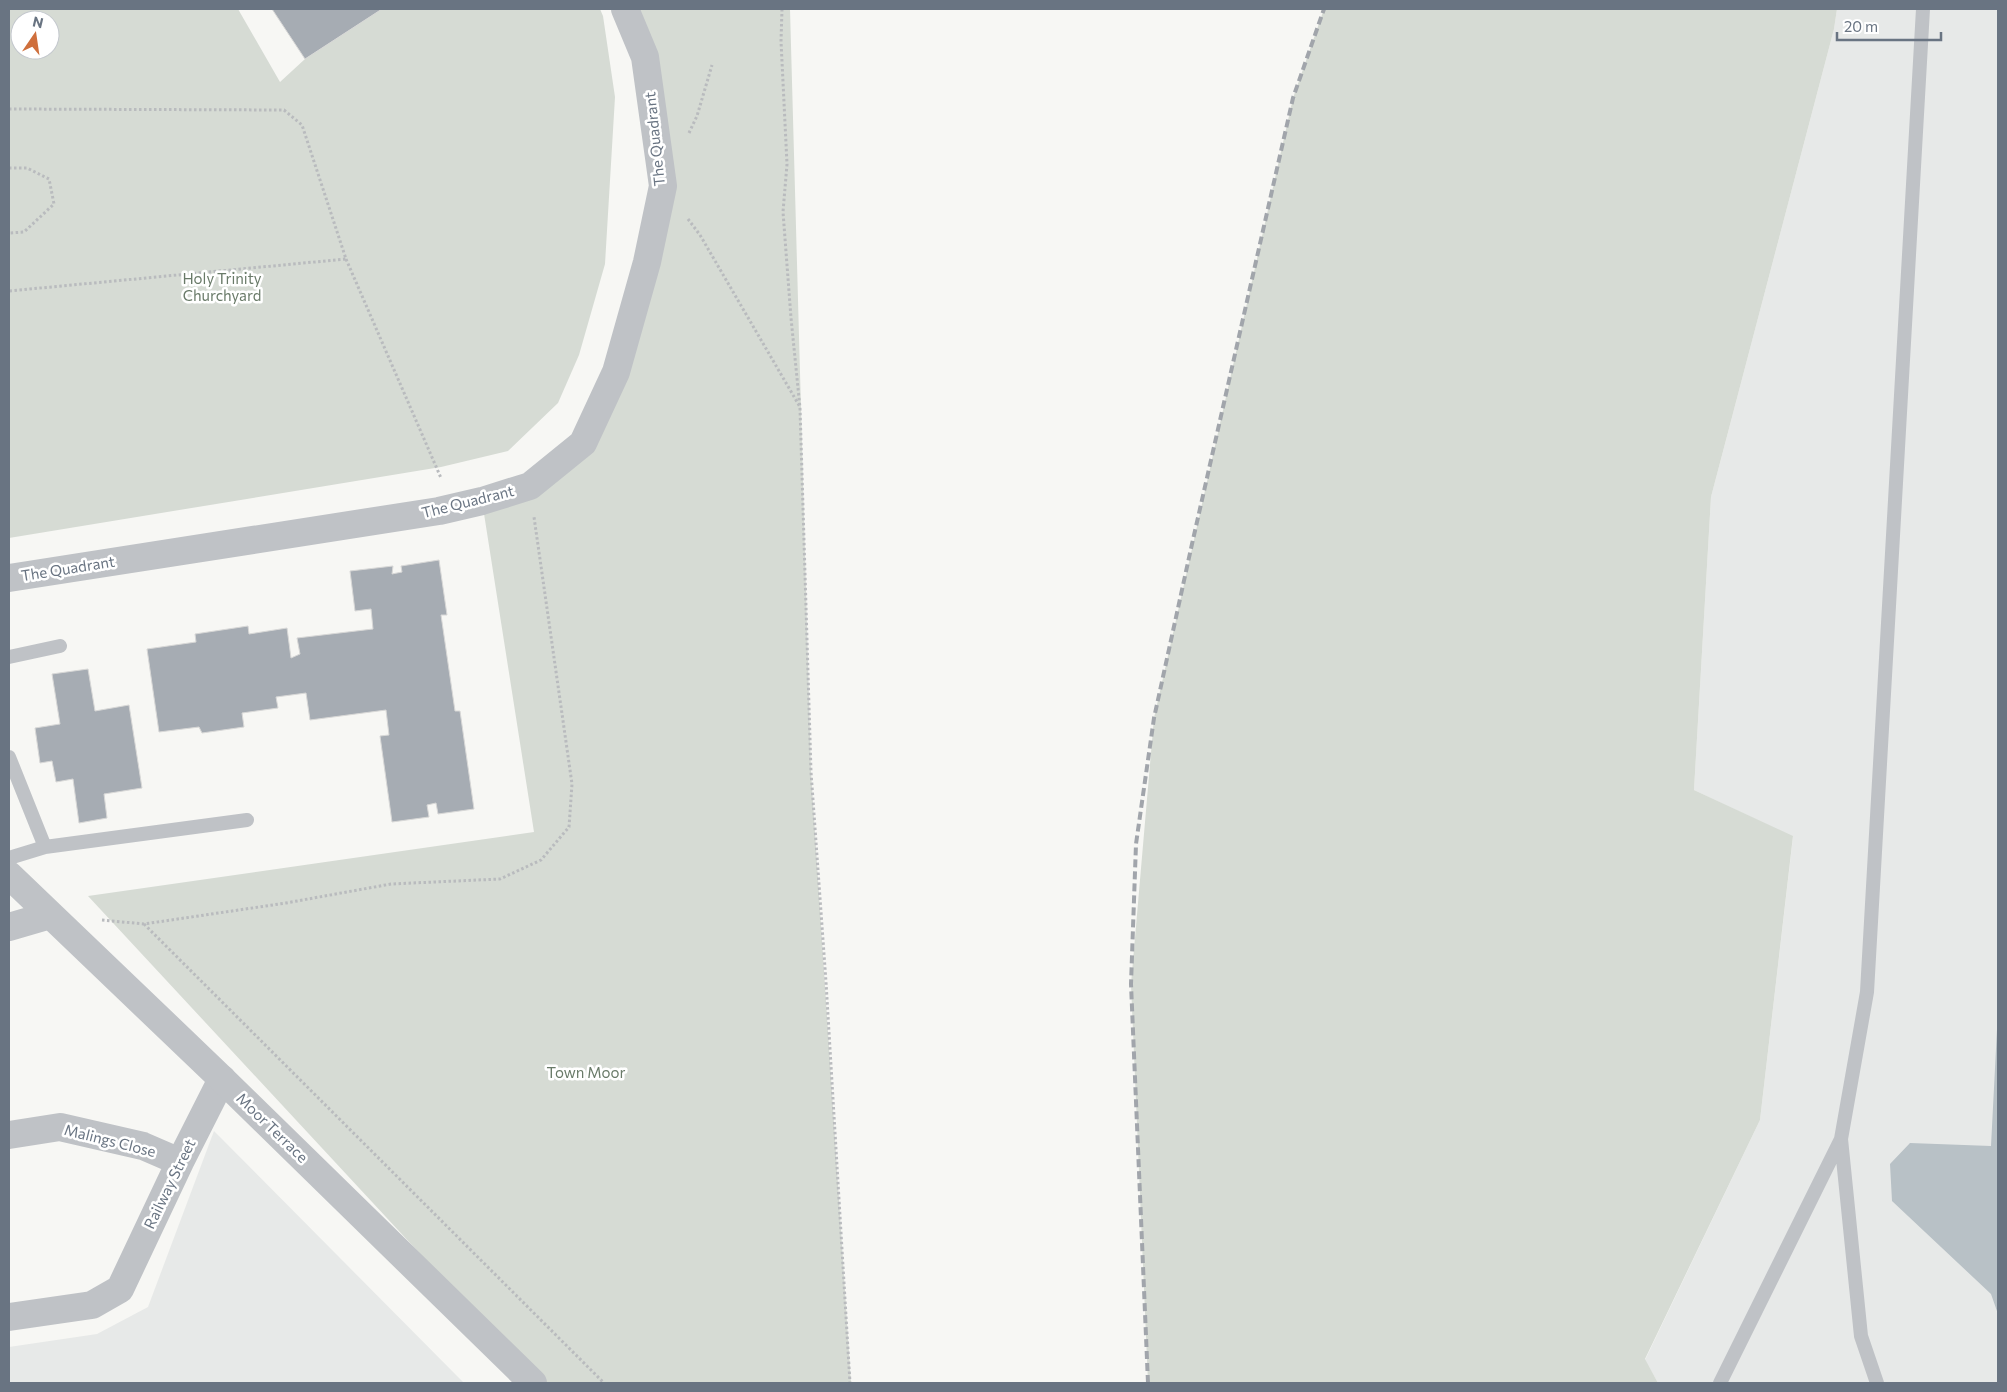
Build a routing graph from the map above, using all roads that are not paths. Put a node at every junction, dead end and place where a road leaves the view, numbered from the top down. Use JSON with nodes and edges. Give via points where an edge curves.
{"nodes":[{"id":1,"x":625,"y":9,"type":"edge"},
{"id":2,"x":1923,"y":9,"type":"edge"},
{"id":3,"x":9,"y":578,"type":"edge"},
{"id":4,"x":60,"y":646,"type":"dead end"},
{"id":5,"x":9,"y":657,"type":"edge"},
{"id":6,"x":9,"y":757,"type":"edge"},
{"id":7,"x":247,"y":820,"type":"dead end"},
{"id":8,"x":45,"y":847,"type":"junction"},
{"id":9,"x":9,"y":858,"type":"edge"},
{"id":10,"x":9,"y":875,"type":"edge"},
{"id":11,"x":50,"y":915,"type":"junction"},
{"id":12,"x":9,"y":927,"type":"edge"},
{"id":13,"x":222,"y":1079,"type":"junction"},
{"id":14,"x":9,"y":1135,"type":"edge"},
{"id":15,"x":1841,"y":1139,"type":"junction"},
{"id":16,"x":180,"y":1162,"type":"junction"},
{"id":17,"x":9,"y":1317,"type":"edge"},
{"id":18,"x":532,"y":1383,"type":"edge"},
{"id":19,"x":1720,"y":1383,"type":"edge"},
{"id":20,"x":1877,"y":1383,"type":"edge"}],
"edges":[{"from":1,"to":3,"type":"street","name":"The Quadrant","via":[[645,57],[663,186],[647,262],[616,372],[583,443],[530,486],[482,501]]},
{"from":2,"to":15,"type":"lane","via":[[1867,992]]},
{"from":4,"to":5,"type":"lane"},
{"from":6,"to":8,"type":"lane"},
{"from":7,"to":8,"type":"lane"},
{"from":8,"to":9,"type":"lane"},
{"from":10,"to":11,"type":"street","name":"Moor Terrace"},
{"from":11,"to":12,"type":"street"},
{"from":11,"to":13,"type":"street","name":"Moor Terrace"},
{"from":13,"to":16,"type":"street","name":"Railway Street"},
{"from":13,"to":18,"type":"street","name":"Moor Terrace"},
{"from":14,"to":16,"type":"street","name":"Malings Close","via":[[60,1127],[143,1146]]},
{"from":15,"to":19,"type":"lane"},
{"from":15,"to":20,"type":"lane","via":[[1861,1336]]},
{"from":16,"to":17,"type":"street","name":"Railway Street","via":[[120,1289],[92,1305]]}]}
